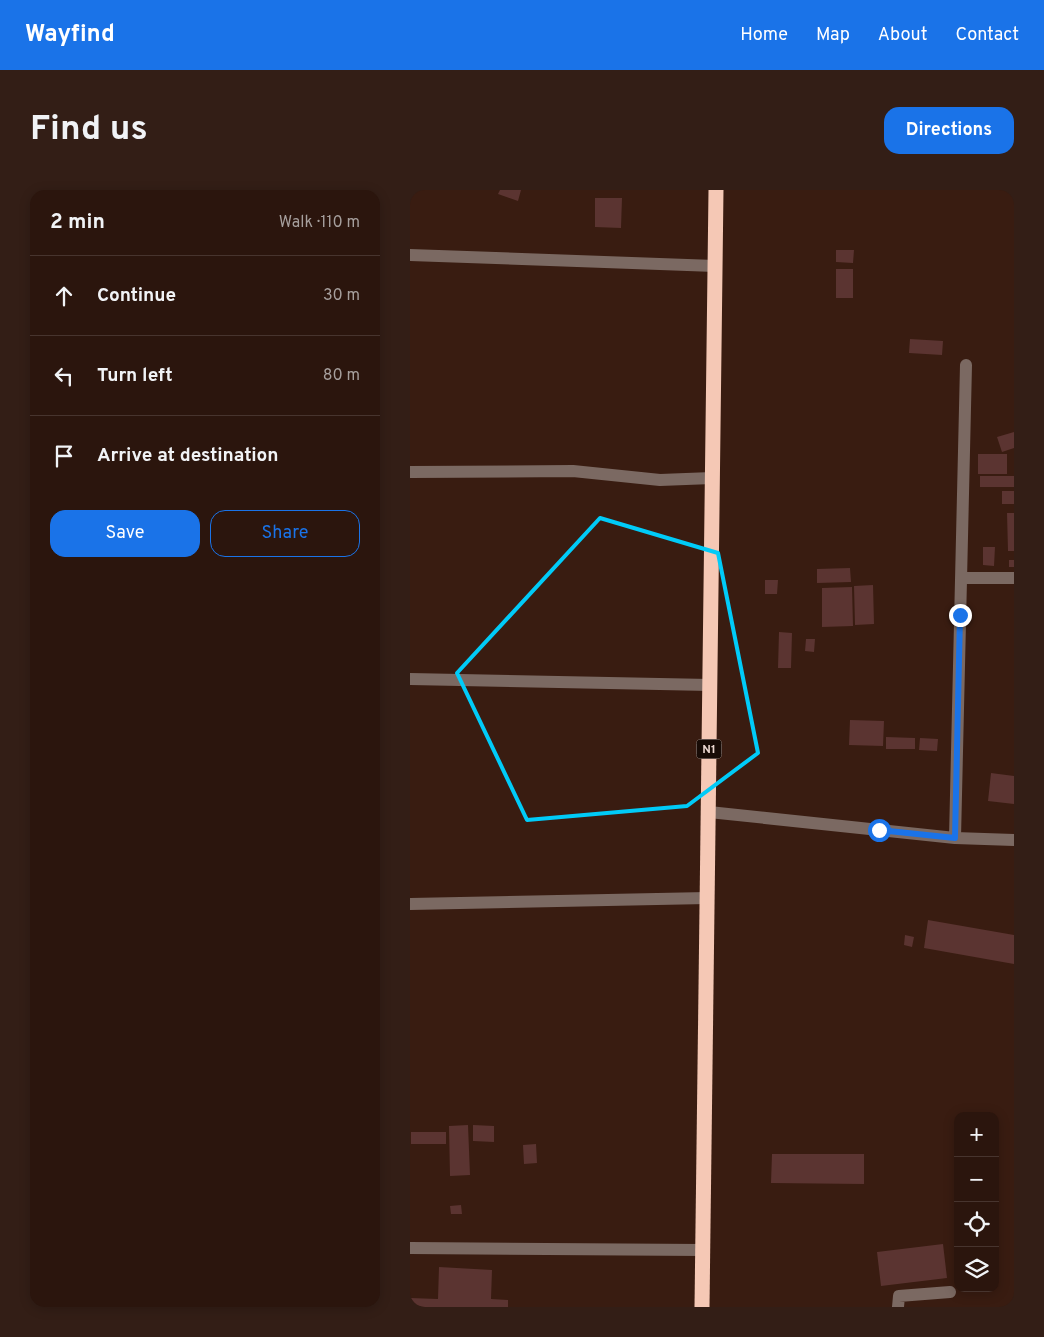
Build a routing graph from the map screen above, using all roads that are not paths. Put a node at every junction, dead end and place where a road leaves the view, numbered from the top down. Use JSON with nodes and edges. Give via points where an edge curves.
{"nodes":[{"id":1,"x":716,"y":190,"type":"edge"},
{"id":2,"x":410,"y":255,"type":"edge"},
{"id":3,"x":715,"y":266,"type":"junction"},
{"id":4,"x":966,"y":365,"type":"dead end"},
{"id":5,"x":410,"y":472,"type":"edge"},
{"id":6,"x":712,"y":478,"type":"junction"},
{"id":7,"x":961,"y":578,"type":"junction"},
{"id":8,"x":1014,"y":578,"type":"edge"},
{"id":9,"x":410,"y":679,"type":"edge"},
{"id":10,"x":710,"y":685,"type":"junction"},
{"id":11,"x":709,"y":812,"type":"junction"},
{"id":12,"x":955,"y":838,"type":"junction"},
{"id":13,"x":1014,"y":840,"type":"edge"},
{"id":14,"x":707,"y":898,"type":"junction"},
{"id":15,"x":410,"y":904,"type":"edge"},
{"id":16,"x":410,"y":1248,"type":"edge"},
{"id":17,"x":703,"y":1250,"type":"junction"},
{"id":18,"x":950,"y":1292,"type":"dead end"},
{"id":19,"x":702,"y":1307,"type":"edge"},
{"id":20,"x":898,"y":1307,"type":"edge"}],
"edges":[{"from":1,"to":3,"type":"highway","number":"N1"},
{"from":2,"to":3,"type":"street"},
{"from":3,"to":6,"type":"highway","number":"N1"},
{"from":4,"to":7,"type":"street"},
{"from":5,"to":6,"type":"street","via":[[573,471],[660,480]]},
{"from":6,"to":10,"type":"highway","number":"N1"},
{"from":7,"to":8,"type":"street"},
{"from":7,"to":12,"type":"street"},
{"from":9,"to":10,"type":"street"},
{"from":10,"to":11,"type":"highway","number":"N1"},
{"from":11,"to":12,"type":"street"},
{"from":11,"to":14,"type":"highway","number":"N1"},
{"from":12,"to":13,"type":"street"},
{"from":14,"to":15,"type":"street"},
{"from":14,"to":17,"type":"highway","number":"N1"},
{"from":16,"to":17,"type":"street"},
{"from":17,"to":19,"type":"highway","number":"N1"},
{"from":18,"to":20,"type":"street","via":[[899,1296]]}]}
